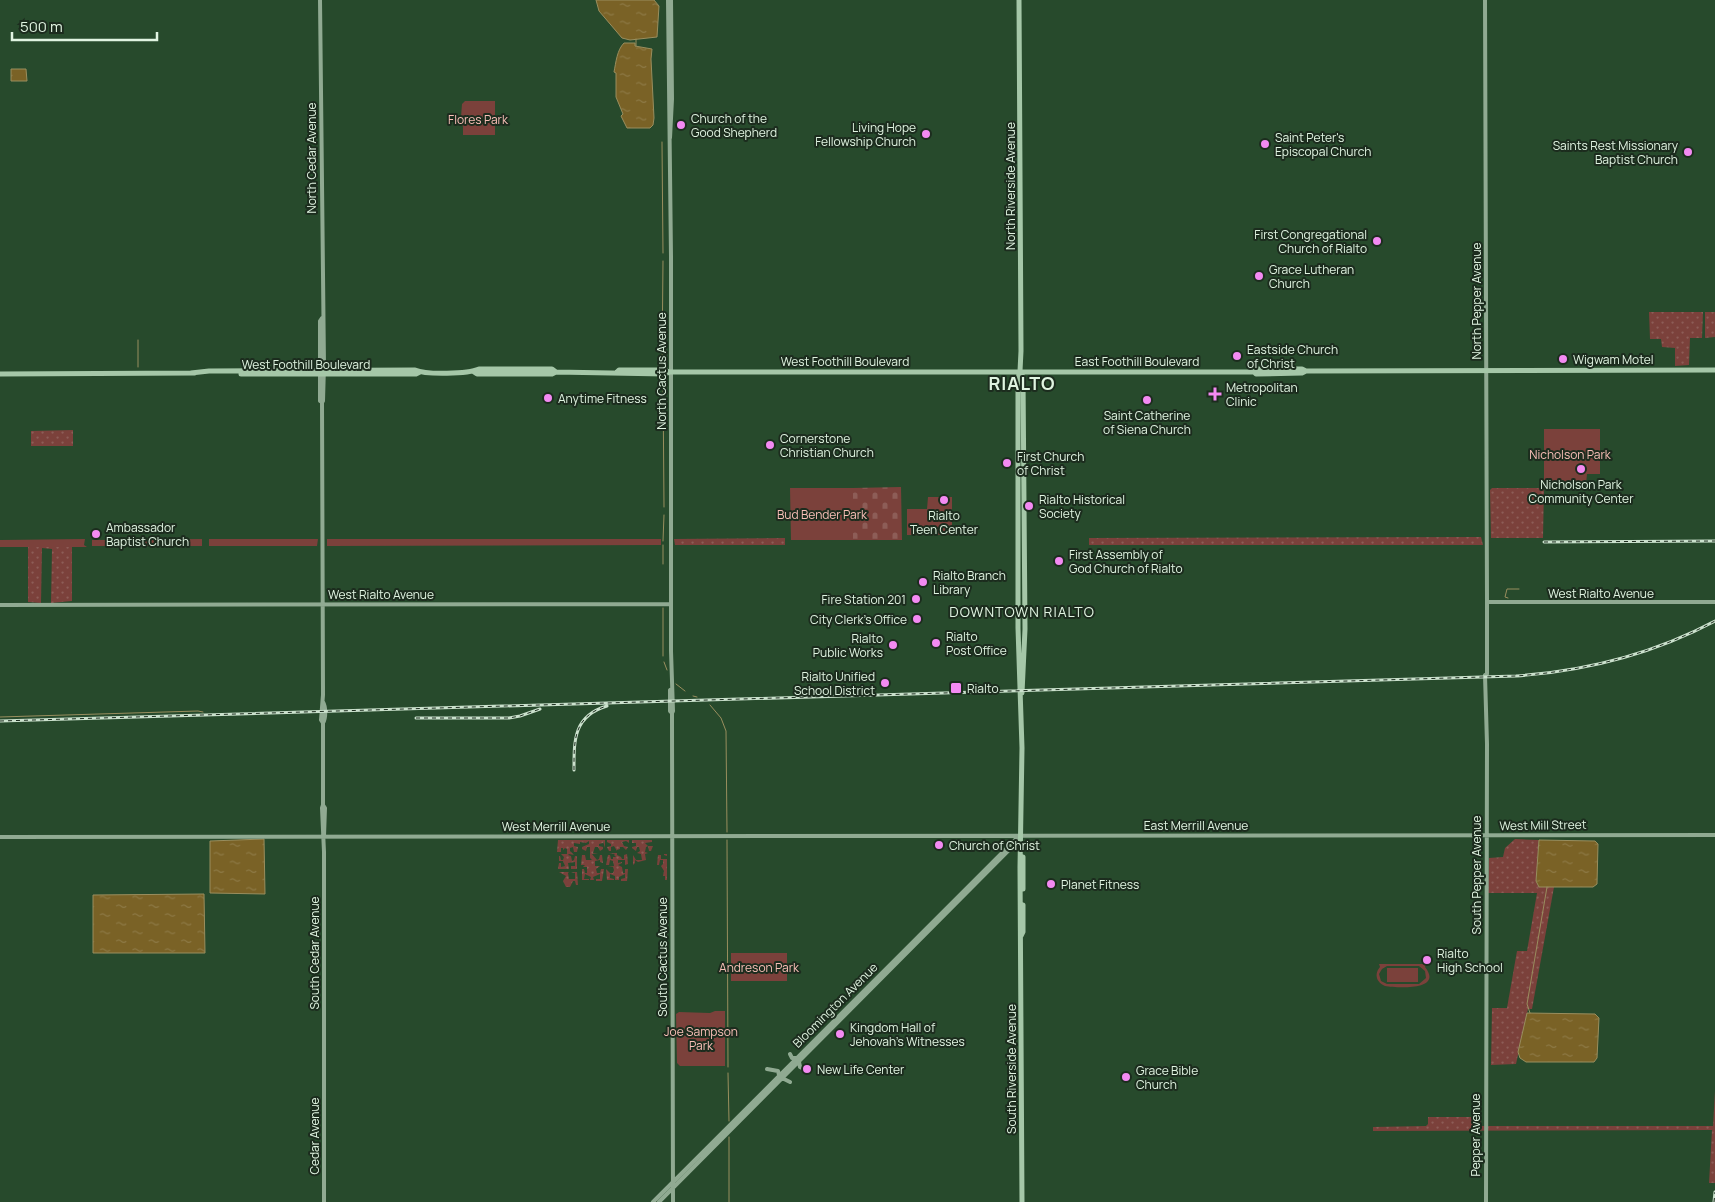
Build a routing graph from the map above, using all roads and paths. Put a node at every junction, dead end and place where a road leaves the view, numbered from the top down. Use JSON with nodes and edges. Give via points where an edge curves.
{"nodes":[{"id":1,"x":320,"y":0,"type":"edge"},
{"id":2,"x":670,"y":0,"type":"edge"},
{"id":3,"x":1020,"y":0,"type":"edge"},
{"id":4,"x":1485,"y":0,"type":"edge"},
{"id":5,"x":323,"y":317,"type":"junction"},
{"id":6,"x":320,"y":327,"type":"junction"},
{"id":7,"x":324,"y":339,"type":"junction"},
{"id":8,"x":380,"y":369,"type":"junction"},
{"id":9,"x":411,"y":370,"type":"junction"},
{"id":10,"x":1715,"y":370,"type":"edge"},
{"id":11,"x":1020,"y":371,"type":"junction"},
{"id":12,"x":1486,"y":371,"type":"junction"},
{"id":13,"x":322,"y":372,"type":"junction"},
{"id":14,"x":420,"y":372,"type":"junction"},
{"id":15,"x":474,"y":372,"type":"junction"},
{"id":16,"x":556,"y":372,"type":"junction"},
{"id":17,"x":670,"y":372,"type":"junction"},
{"id":18,"x":0,"y":374,"type":"edge"},
{"id":19,"x":361,"y":374,"type":"junction"},
{"id":20,"x":390,"y":374,"type":"junction"},
{"id":21,"x":1021,"y":570,"type":"joint"},
{"id":22,"x":1487,"y":602,"type":"junction"},
{"id":23,"x":1715,"y":602,"type":"edge"},
{"id":24,"x":0,"y":604,"type":"edge"},
{"id":25,"x":323,"y":604,"type":"junction"},
{"id":26,"x":671,"y":604,"type":"junction"},
{"id":27,"x":1715,"y":834,"type":"edge"},
{"id":28,"x":1021,"y":835,"type":"junction"},
{"id":29,"x":1371,"y":835,"type":"joint"},
{"id":30,"x":324,"y":836,"type":"junction"},
{"id":31,"x":672,"y":836,"type":"junction"},
{"id":32,"x":1486,"y":836,"type":"junction"},
{"id":33,"x":0,"y":837,"type":"edge"},
{"id":34,"x":1012,"y":847,"type":"junction"},
{"id":35,"x":1020,"y":847,"type":"junction"},
{"id":36,"x":1021,"y":936,"type":"junction"},
{"id":37,"x":790,"y":1054,"type":"dead end"},
{"id":38,"x":798,"y":1060,"type":"junction"},
{"id":39,"x":1485,"y":1068,"type":"joint"},
{"id":40,"x":324,"y":1069,"type":"joint"},
{"id":41,"x":767,"y":1069,"type":"dead end"},
{"id":42,"x":804,"y":1069,"type":"dead end"},
{"id":43,"x":780,"y":1077,"type":"junction"},
{"id":44,"x":790,"y":1082,"type":"dead end"},
{"id":45,"x":673,"y":1168,"type":"junction"},
{"id":46,"x":682,"y":1173,"type":"junction"},
{"id":47,"x":673,"y":1182,"type":"junction"},
{"id":48,"x":673,"y":1188,"type":"junction"},
{"id":49,"x":663,"y":1198,"type":"junction"},
{"id":50,"x":324,"y":1202,"type":"edge"},
{"id":51,"x":654,"y":1202,"type":"edge"},
{"id":52,"x":660,"y":1202,"type":"edge"},
{"id":53,"x":673,"y":1202,"type":"edge"},
{"id":54,"x":1022,"y":1202,"type":"edge"},
{"id":55,"x":1486,"y":1202,"type":"edge"}],
"edges":[{"from":1,"to":5,"type":"main road","name":"North Cedar Avenue"},
{"from":2,"to":17,"type":"main road","name":"North Cactus Avenue"},
{"from":3,"to":11,"type":"main road","name":"North Riverside Avenue"},
{"from":4,"to":12,"type":"main road","name":"North Pepper Avenue"},
{"from":5,"to":6,"type":"main road","name":"North Cedar Avenue"},
{"from":5,"to":7,"type":"main road","name":"North Cedar Avenue"},
{"from":6,"to":7,"type":"main road"},
{"from":6,"to":13,"type":"main road","name":"North Cedar Avenue"},
{"from":7,"to":13,"type":"main road","name":"North Cedar Avenue"},
{"from":8,"to":9,"type":"main road","name":"West Foothill Boulevard"},
{"from":8,"to":13,"type":"main road","name":"West Foothill Boulevard"},
{"from":8,"to":19,"type":"main road"},
{"from":9,"to":14,"type":"main road","name":"West Foothill Boulevard"},
{"from":9,"to":20,"type":"main road"},
{"from":10,"to":12,"type":"main road"},
{"from":11,"to":12,"type":"main road","name":"East Foothill Boulevard","via":[[1302,374],[1306,371]]},
{"from":11,"to":17,"type":"main road","name":"West Foothill Boulevard"},
{"from":11,"to":21,"type":"main road","name":"North Riverside Avenue"},
{"from":12,"to":22,"type":"main road","name":"North Pepper Avenue"},
{"from":13,"to":18,"type":"main road","name":"West Foothill Boulevard"},
{"from":13,"to":19,"type":"main road","name":"West Foothill Boulevard"},
{"from":13,"to":25,"type":"main road","name":"North Cedar Avenue"},
{"from":14,"to":15,"type":"main road","name":"West Foothill Boulevard"},
{"from":14,"to":20,"type":"main road","name":"West Foothill Boulevard"},
{"from":15,"to":16,"type":"main road","name":"West Foothill Boulevard"},
{"from":15,"to":16,"type":"main road","name":"West Foothill Boulevard","via":[[479,369],[552,369]]},
{"from":16,"to":17,"type":"main road","name":"West Foothill Boulevard"},
{"from":17,"to":26,"type":"main road","name":"North Cactus Avenue"},
{"from":19,"to":20,"type":"main road","name":"West Foothill Boulevard"},
{"from":21,"to":28,"type":"main road","name":"South Riverside Avenue"},
{"from":22,"to":23,"type":"main road","name":"West Rialto Avenue"},
{"from":22,"to":32,"type":"main road","name":"South Pepper Avenue"},
{"from":24,"to":25,"type":"main road","name":"West Rialto Avenue"},
{"from":25,"to":26,"type":"main road","name":"West Rialto Avenue"},
{"from":25,"to":30,"type":"main road","name":"South Cedar Avenue"},
{"from":26,"to":31,"type":"main road","name":"South Cactus Avenue"},
{"from":27,"to":32,"type":"main road","name":"West Mill Street"},
{"from":28,"to":29,"type":"main road","name":"East Merrill Avenue"},
{"from":28,"to":31,"type":"main road","name":"West Merrill Avenue"},
{"from":28,"to":34,"type":"main road","name":"Bloomington Avenue"},
{"from":28,"to":35,"type":"main road","name":"South Riverside Avenue"},
{"from":28,"to":36,"type":"main road","name":"South Riverside Avenue","via":[[1024,876]]},
{"from":28,"to":38,"type":"main road","name":"Bloomington Avenue"},
{"from":29,"to":32,"type":"main road","name":"West Mill Street"},
{"from":30,"to":31,"type":"main road","name":"West Merrill Avenue"},
{"from":30,"to":33,"type":"main road","name":"West Merrill Avenue"},
{"from":30,"to":40,"type":"main road","name":"South Cedar Avenue"},
{"from":31,"to":45,"type":"main road","name":"South Cactus Avenue"},
{"from":32,"to":39,"type":"main road","name":"South Pepper Avenue"},
{"from":34,"to":35,"type":"main road"},
{"from":34,"to":38,"type":"main road","name":"Bloomington Avenue"},
{"from":35,"to":36,"type":"main road","name":"South Riverside Avenue"},
{"from":36,"to":54,"type":"main road","name":"South Riverside Avenue"},
{"from":37,"to":38,"type":"main road"},
{"from":38,"to":42,"type":"main road"},
{"from":38,"to":43,"type":"main road","name":"Bloomington Avenue"},
{"from":39,"to":55,"type":"main road","name":"Pepper Avenue"},
{"from":40,"to":50,"type":"main road","name":"Cedar Avenue"},
{"from":41,"to":43,"type":"main road","via":[[778,1071]]},
{"from":43,"to":44,"type":"main road"},
{"from":43,"to":46,"type":"main road","name":"Bloomington Avenue"},
{"from":43,"to":48,"type":"main road","name":"Bloomington Avenue"},
{"from":45,"to":46,"type":"main road"},
{"from":45,"to":47,"type":"main road","name":"South Cactus Avenue"},
{"from":46,"to":47,"type":"main road","name":"Bloomington Avenue"},
{"from":47,"to":48,"type":"main road","name":"South Cactus Avenue"},
{"from":47,"to":51,"type":"main road","name":"Bloomington Avenue"},
{"from":48,"to":49,"type":"main road","name":"Bloomington Avenue"},
{"from":48,"to":53,"type":"main road","name":"South Cactus Avenue"},
{"from":49,"to":52,"type":"main road","name":"Bloomington Avenue"},
{"from":49,"to":53,"type":"main road"}]}
